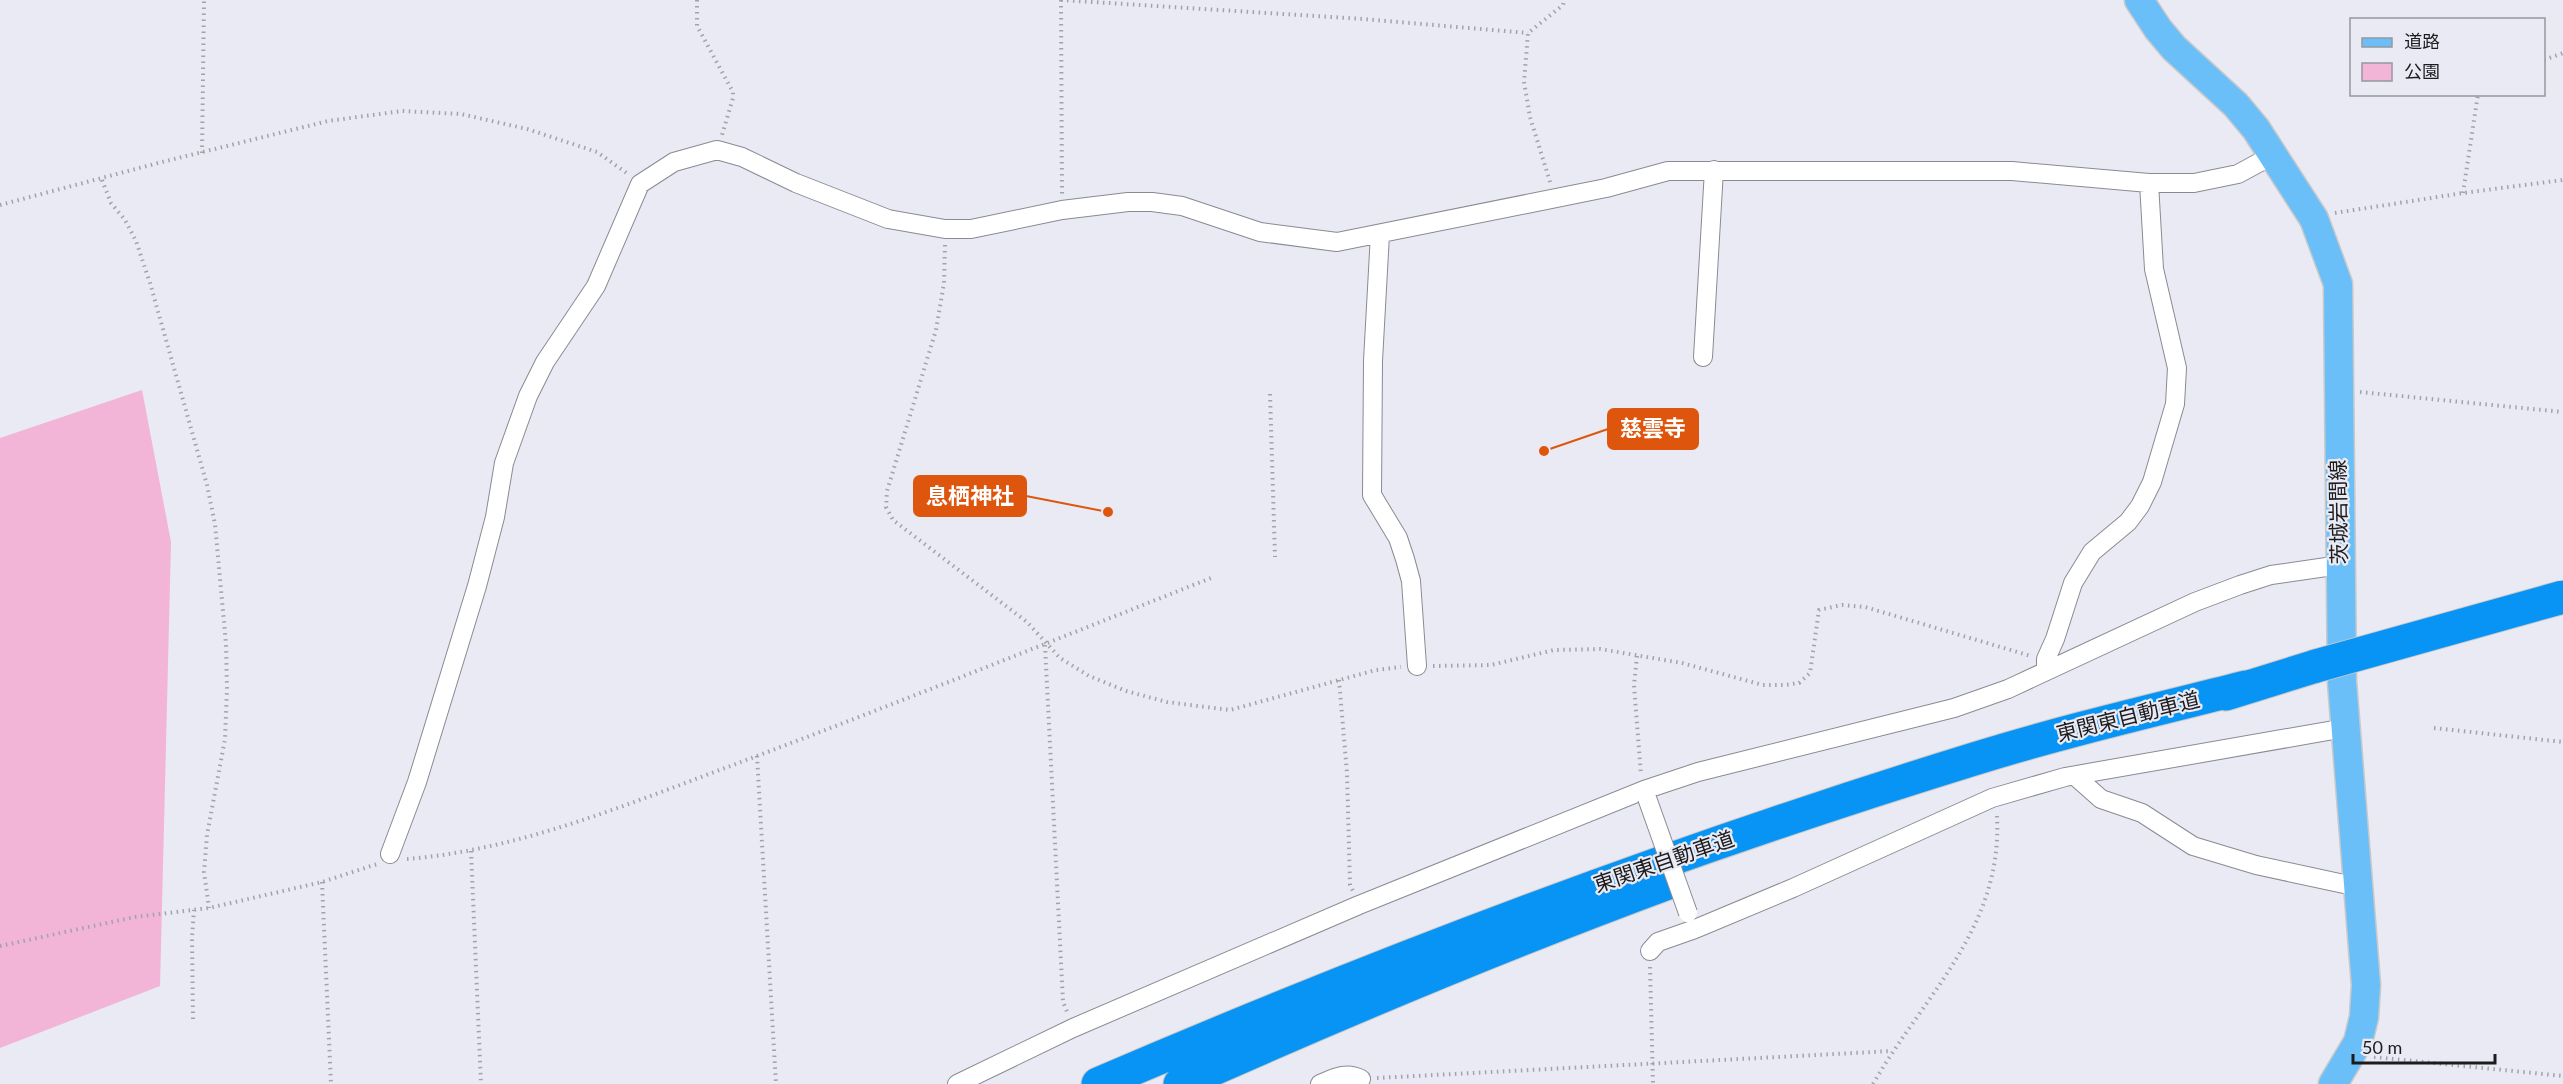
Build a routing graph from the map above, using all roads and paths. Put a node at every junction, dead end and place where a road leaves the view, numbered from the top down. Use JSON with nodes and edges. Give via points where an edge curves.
{"nodes":[{"id":1,"x":204,"y":0,"type":"edge"},
{"id":2,"x":698,"y":0,"type":"edge"},
{"id":3,"x":1061,"y":0,"type":"edge"},
{"id":4,"x":1564,"y":0,"type":"edge"},
{"id":5,"x":2139,"y":0,"type":"edge"},
{"id":6,"x":1528,"y":33,"type":"junction"},
{"id":7,"x":2563,"y":53,"type":"edge"},
{"id":8,"x":2545,"y":60,"type":"edge"},
{"id":9,"x":2478,"y":96,"type":"edge"},
{"id":10,"x":717,"y":150,"type":"junction"},
{"id":11,"x":202,"y":153,"type":"junction"},
{"id":12,"x":2273,"y":155,"type":"junction"},
{"id":13,"x":1714,"y":171,"type":"junction"},
{"id":14,"x":102,"y":180,"type":"junction"},
{"id":15,"x":2563,"y":180,"type":"edge"},
{"id":16,"x":2149,"y":183,"type":"junction"},
{"id":17,"x":640,"y":184,"type":"junction"},
{"id":18,"x":2463,"y":193,"type":"junction"},
{"id":19,"x":1555,"y":199,"type":"junction"},
{"id":20,"x":0,"y":205,"type":"edge"},
{"id":21,"x":1062,"y":210,"type":"junction"},
{"id":22,"x":2314,"y":219,"type":"junction"},
{"id":23,"x":945,"y":229,"type":"junction"},
{"id":24,"x":1380,"y":234,"type":"junction"},
{"id":25,"x":1703,"y":357,"type":"dead end"},
{"id":26,"x":2338,"y":390,"type":"junction"},
{"id":27,"x":1270,"y":394,"type":"dead end"},
{"id":28,"x":2563,"y":412,"type":"edge"},
{"id":29,"x":1275,"y":557,"type":"dead end"},
{"id":30,"x":2340,"y":565,"type":"junction"},
{"id":31,"x":1211,"y":578,"type":"dead end"},
{"id":32,"x":2563,"y":597,"type":"edge"},
{"id":33,"x":1045,"y":644,"type":"junction"},
{"id":34,"x":1637,"y":656,"type":"junction"},
{"id":35,"x":2046,"y":665,"type":"junction"},
{"id":36,"x":1417,"y":666,"type":"junction"},
{"id":37,"x":1339,"y":680,"type":"junction"},
{"id":38,"x":2246,"y":687,"type":"junction"},
{"id":39,"x":2345,"y":728,"type":"junction"},
{"id":40,"x":2434,"y":729,"type":"dead end"},
{"id":41,"x":2563,"y":742,"type":"edge"},
{"id":42,"x":757,"y":756,"type":"junction"},
{"id":43,"x":2075,"y":776,"type":"junction"},
{"id":44,"x":1646,"y":794,"type":"junction"},
{"id":45,"x":1992,"y":798,"type":"junction"},
{"id":46,"x":471,"y":851,"type":"junction"},
{"id":47,"x":390,"y":854,"type":"junction"},
{"id":48,"x":322,"y":882,"type":"junction"},
{"id":49,"x":2358,"y":886,"type":"junction"},
{"id":50,"x":1359,"y":905,"type":"junction"},
{"id":51,"x":209,"y":908,"type":"junction"},
{"id":52,"x":194,"y":910,"type":"junction"},
{"id":53,"x":1692,"y":921,"type":"junction"},
{"id":54,"x":0,"y":946,"type":"edge"},
{"id":55,"x":1650,"y":951,"type":"joint"},
{"id":56,"x":193,"y":1019,"type":"dead end"},
{"id":57,"x":1073,"y":1028,"type":"junction"},
{"id":58,"x":1892,"y":1051,"type":"junction"},
{"id":59,"x":2350,"y":1055,"type":"junction"},
{"id":60,"x":1652,"y":1063,"type":"junction"},
{"id":61,"x":2563,"y":1076,"type":"edge"},
{"id":62,"x":1361,"y":1079,"type":"joint"},
{"id":63,"x":331,"y":1084,"type":"edge"},
{"id":64,"x":481,"y":1084,"type":"edge"},
{"id":65,"x":776,"y":1084,"type":"edge"},
{"id":66,"x":957,"y":1084,"type":"edge"},
{"id":67,"x":1098,"y":1084,"type":"edge"},
{"id":68,"x":1180,"y":1084,"type":"edge"},
{"id":69,"x":1320,"y":1084,"type":"edge"},
{"id":70,"x":1653,"y":1084,"type":"edge"},
{"id":71,"x":1873,"y":1084,"type":"edge"},
{"id":72,"x":2333,"y":1084,"type":"edge"}],
"edges":[{"from":1,"to":11,"type":"path"},
{"from":2,"to":10,"type":"path","via":[[697,26],[734,98]]},
{"from":3,"to":6,"type":"path"},
{"from":3,"to":21,"type":"path"},
{"from":4,"to":6,"type":"path","via":[[1563,5]]},
{"from":5,"to":12,"type":"main road","name":"茨城岩間線","via":[[2174,48],[2236,105]]},
{"from":6,"to":19,"type":"path","via":[[1524,82],[1530,117]]},
{"from":7,"to":8,"type":"path"},
{"from":9,"to":18,"type":"path"},
{"from":10,"to":17,"type":"street","via":[[675,162]]},
{"from":10,"to":23,"type":"street","via":[[888,219]]},
{"from":11,"to":14,"type":"path"},
{"from":11,"to":17,"type":"path","via":[[328,121],[402,111],[461,114],[527,129],[597,152]]},
{"from":12,"to":16,"type":"street","via":[[2238,174],[2194,183]]},
{"from":12,"to":22,"type":"main road","name":"茨城岩間線"},
{"from":13,"to":16,"type":"street","via":[[2012,171]]},
{"from":13,"to":19,"type":"street","via":[[1668,171]]},
{"from":13,"to":25,"type":"street"},
{"from":14,"to":20,"type":"path"},
{"from":14,"to":51,"type":"path","via":[[111,203],[136,241],[150,283],[215,524],[227,689],[225,739],[204,872]]},
{"from":15,"to":18,"type":"path"},
{"from":16,"to":35,"type":"street","via":[[2154,269],[2177,368],[2175,404],[2152,482],[2128,522],[2092,552],[2080,568]]},
{"from":17,"to":47,"type":"street","via":[[596,286],[545,362],[528,396],[504,462],[495,517],[474,597],[417,782]]},
{"from":18,"to":22,"type":"path"},
{"from":19,"to":24,"type":"street"},
{"from":21,"to":23,"type":"street","via":[[971,229]]},
{"from":21,"to":24,"type":"street","via":[[1152,202],[1182,206],[1260,232],[1295,238],[1337,242]]},
{"from":22,"to":26,"type":"main road","name":"茨城岩間線","via":[[2338,284]]},
{"from":23,"to":33,"type":"path","via":[[944,283],[936,330],[887,491],[886,507],[893,520],[1027,622]]},
{"from":24,"to":36,"type":"street","via":[[1373,361],[1372,495],[1406,559]]},
{"from":26,"to":28,"type":"path"},
{"from":26,"to":30,"type":"main road","name":"茨城岩間線"},
{"from":27,"to":29,"type":"path"},
{"from":30,"to":35,"type":"street","via":[[2271,575],[2240,585]]},
{"from":30,"to":39,"type":"main road","name":"茨城岩間線"},
{"from":31,"to":33,"type":"path"},
{"from":32,"to":38,"type":"highway","name":"東関東自動車道","bridge":true},
{"from":33,"to":37,"type":"path","via":[[1089,676],[1126,691],[1205,709],[1230,710]]},
{"from":33,"to":42,"type":"path"},
{"from":33,"to":57,"type":"path","via":[[1063,1002]]},
{"from":34,"to":35,"type":"path","via":[[1682,663],[1762,685],[1799,683],[1810,672],[1818,610],[1842,605],[1865,607],[2029,656]]},
{"from":34,"to":36,"type":"path","via":[[1576,648],[1491,665]]},
{"from":34,"to":44,"type":"path","via":[[1634,685],[1638,766]]},
{"from":35,"to":44,"type":"street","via":[[2007,689],[1954,708],[1698,772]]},
{"from":36,"to":37,"type":"path","via":[[1376,670]]},
{"from":37,"to":50,"type":"path","via":[[1347,772],[1350,885]]},
{"from":38,"to":67,"type":"highway","name":"東関東自動車道","via":[[1975,758],[1656,864],[1263,1013]]},
{"from":38,"to":68,"type":"highway","name":"東関東自動車道","via":[[1665,884],[1496,950]]},
{"from":39,"to":43,"type":"street"},
{"from":39,"to":49,"type":"main road","name":"茨城岩間線"},
{"from":40,"to":41,"type":"path"},
{"from":42,"to":46,"type":"path","via":[[566,825]]},
{"from":42,"to":65,"type":"path"},
{"from":43,"to":45,"type":"street"},
{"from":43,"to":49,"type":"street","via":[[2101,799],[2142,813],[2193,846],[2256,865]]},
{"from":44,"to":50,"type":"street"},
{"from":44,"to":53,"type":"street","bridge":true},
{"from":45,"to":53,"type":"street"},
{"from":45,"to":58,"type":"path","via":[[1997,844],[1994,876],[1986,901],[1972,932]]},
{"from":46,"to":47,"type":"path","via":[[404,859]]},
{"from":46,"to":64,"type":"path"},
{"from":47,"to":48,"type":"path","via":[[377,864]]},
{"from":48,"to":51,"type":"path"},
{"from":48,"to":63,"type":"path"},
{"from":49,"to":59,"type":"main road","name":"茨城岩間線","via":[[2366,985],[2364,1017],[2358,1042]]},
{"from":50,"to":57,"type":"street"},
{"from":51,"to":52,"type":"path"},
{"from":52,"to":54,"type":"path","via":[[123,919]]},
{"from":52,"to":56,"type":"path"},
{"from":53,"to":55,"type":"street"},
{"from":55,"to":60,"type":"path"},
{"from":57,"to":66,"type":"street"},
{"from":58,"to":60,"type":"path"},
{"from":58,"to":71,"type":"path"},
{"from":59,"to":61,"type":"path"},
{"from":59,"to":72,"type":"main road","name":"茨城岩間線"},
{"from":60,"to":62,"type":"path"},
{"from":60,"to":70,"type":"path"},
{"from":62,"to":69,"type":"street","via":[[1352,1074]]}]}
